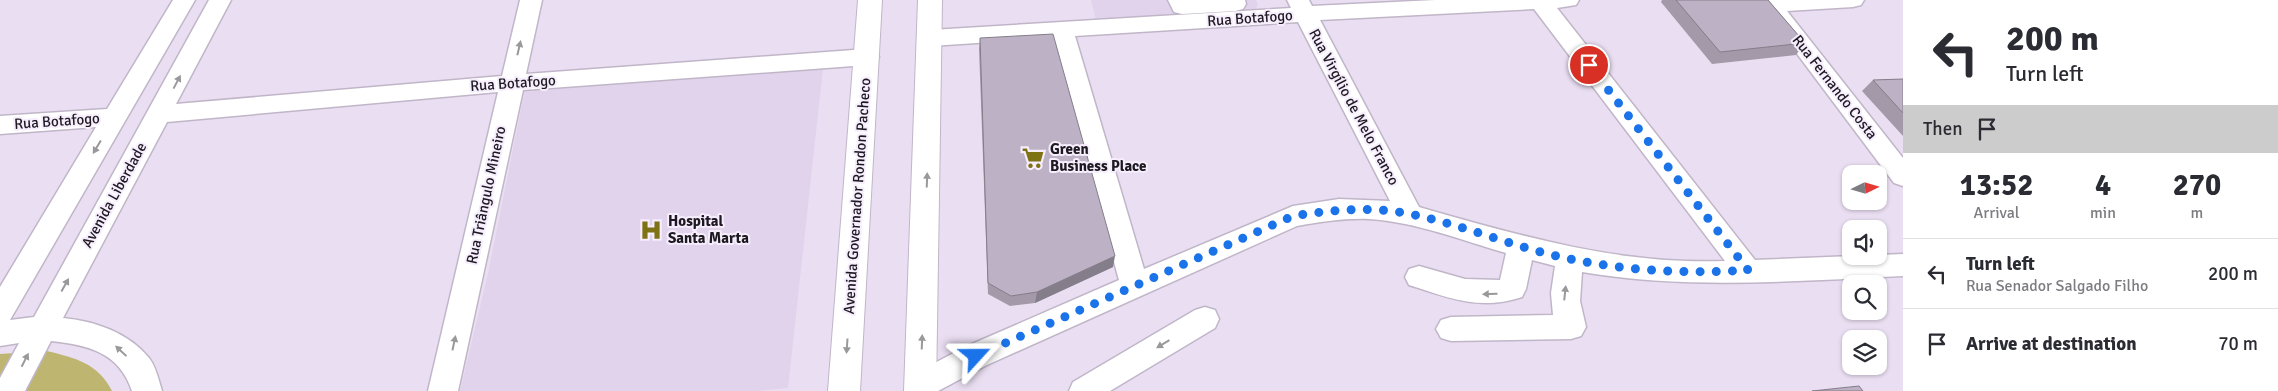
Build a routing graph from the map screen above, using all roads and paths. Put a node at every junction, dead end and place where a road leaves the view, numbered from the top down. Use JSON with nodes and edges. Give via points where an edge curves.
{"nodes":[{"id":1,"x":184,"y":0,"type":"edge"},
{"id":2,"x":220,"y":0,"type":"edge"},
{"id":3,"x":530,"y":0,"type":"edge"},
{"id":4,"x":870,"y":0,"type":"edge"},
{"id":5,"x":930,"y":0,"type":"edge"},
{"id":6,"x":1179,"y":0,"type":"edge"},
{"id":7,"x":1234,"y":0,"type":"edge"},
{"id":8,"x":1568,"y":0,"type":"edge"},
{"id":9,"x":1853,"y":0,"type":"edge"},
{"id":10,"x":1539,"y":1,"type":"edge"},
{"id":11,"x":1766,"y":3,"type":"edge"},
{"id":12,"x":1301,"y":7,"type":"edge"},
{"id":13,"x":1062,"y":31,"type":"junction"},
{"id":14,"x":931,"y":38,"type":"junction"},
{"id":15,"x":867,"y":57,"type":"junction"},
{"id":16,"x":511,"y":82,"type":"junction"},
{"id":17,"x":159,"y":114,"type":"junction"},
{"id":18,"x":115,"y":117,"type":"junction"},
{"id":19,"x":0,"y":125,"type":"edge"},
{"id":20,"x":1903,"y":176,"type":"edge"},
{"id":21,"x":1410,"y":214,"type":"junction"},
{"id":22,"x":1521,"y":247,"type":"junction"},
{"id":23,"x":1570,"y":259,"type":"junction"},
{"id":24,"x":1903,"y":265,"type":"edge"},
{"id":25,"x":1748,"y":270,"type":"junction"},
{"id":26,"x":1419,"y":277,"type":"dead end"},
{"id":27,"x":1135,"y":286,"type":"junction"},
{"id":28,"x":0,"y":312,"type":"edge"},
{"id":29,"x":1205,"y":319,"type":"dead end"},
{"id":30,"x":41,"y":328,"type":"junction"},
{"id":31,"x":1451,"y":329,"type":"dead end"},
{"id":32,"x":0,"y":334,"type":"edge"},
{"id":33,"x":921,"y":388,"type":"edge"},
{"id":34,"x":9,"y":391,"type":"edge"},
{"id":35,"x":147,"y":391,"type":"edge"},
{"id":36,"x":443,"y":391,"type":"edge"},
{"id":37,"x":844,"y":391,"type":"edge"},
{"id":38,"x":1084,"y":391,"type":"edge"}],
"edges":[{"from":1,"to":18,"type":"street"},
{"from":17,"to":2,"type":"street","name":"Avenida Liberdade","one_way":true},
{"from":16,"to":3,"type":"street","name":"Rua Triângulo Mineiro","one_way":true},
{"from":4,"to":15,"type":"main road","name":"Avenida Governador Rondon Pacheco"},
{"from":5,"to":14,"type":"main road"},
{"from":6,"to":7,"type":"street","via":[[1182,7],[1235,4]]},
{"from":8,"to":10,"type":"street","name":"Rua Botafogo"},
{"from":9,"to":11,"type":"street"},
{"from":10,"to":12,"type":"street","name":"Rua Botafogo"},
{"from":10,"to":25,"type":"street"},
{"from":11,"to":20,"type":"street","name":"Rua Fernando Costa","via":[[1788,26]]},
{"from":12,"to":13,"type":"street","name":"Rua Botafogo"},
{"from":12,"to":21,"type":"street","name":"Rua Virgílio de Melo Franco"},
{"from":13,"to":14,"type":"street","name":"Rua Botafogo"},
{"from":13,"to":27,"type":"street"},
{"from":33,"to":14,"type":"main road","one_way":true},
{"from":15,"to":16,"type":"street","name":"Rua Botafogo"},
{"from":15,"to":37,"type":"main road","name":"Avenida Governador Rondon Pacheco","one_way":true},
{"from":16,"to":17,"type":"street","name":"Rua Botafogo"},
{"from":36,"to":16,"type":"street","name":"Rua Triângulo Mineiro","one_way":true},
{"from":30,"to":17,"type":"street","name":"Avenida Liberdade","one_way":true},
{"from":18,"to":19,"type":"street","name":"Rua Botafogo"},
{"from":18,"to":28,"type":"street","one_way":true},
{"from":21,"to":22,"type":"street"},
{"from":21,"to":27,"type":"street","via":[[1338,209],[1293,216]]},
{"from":22,"to":23,"type":"street"},
{"from":22,"to":26,"type":"street","one_way":true,"via":[[1512,289],[1498,294],[1479,294]]},
{"from":23,"to":25,"type":"street","via":[[1623,268],[1670,271]]},
{"from":31,"to":23,"type":"street","one_way":true,"via":[[1571,327],[1564,309]]},
{"from":24,"to":25,"type":"street"},
{"from":27,"to":33,"type":"street","via":[[976,356]]},
{"from":29,"to":38,"type":"street","one_way":true},
{"from":30,"to":32,"type":"street"},
{"from":34,"to":30,"type":"street","name":"Avenida Liberdade","one_way":true},
{"from":35,"to":30,"type":"street","one_way":true,"via":[[139,368],[116,346],[83,332]]}]}
